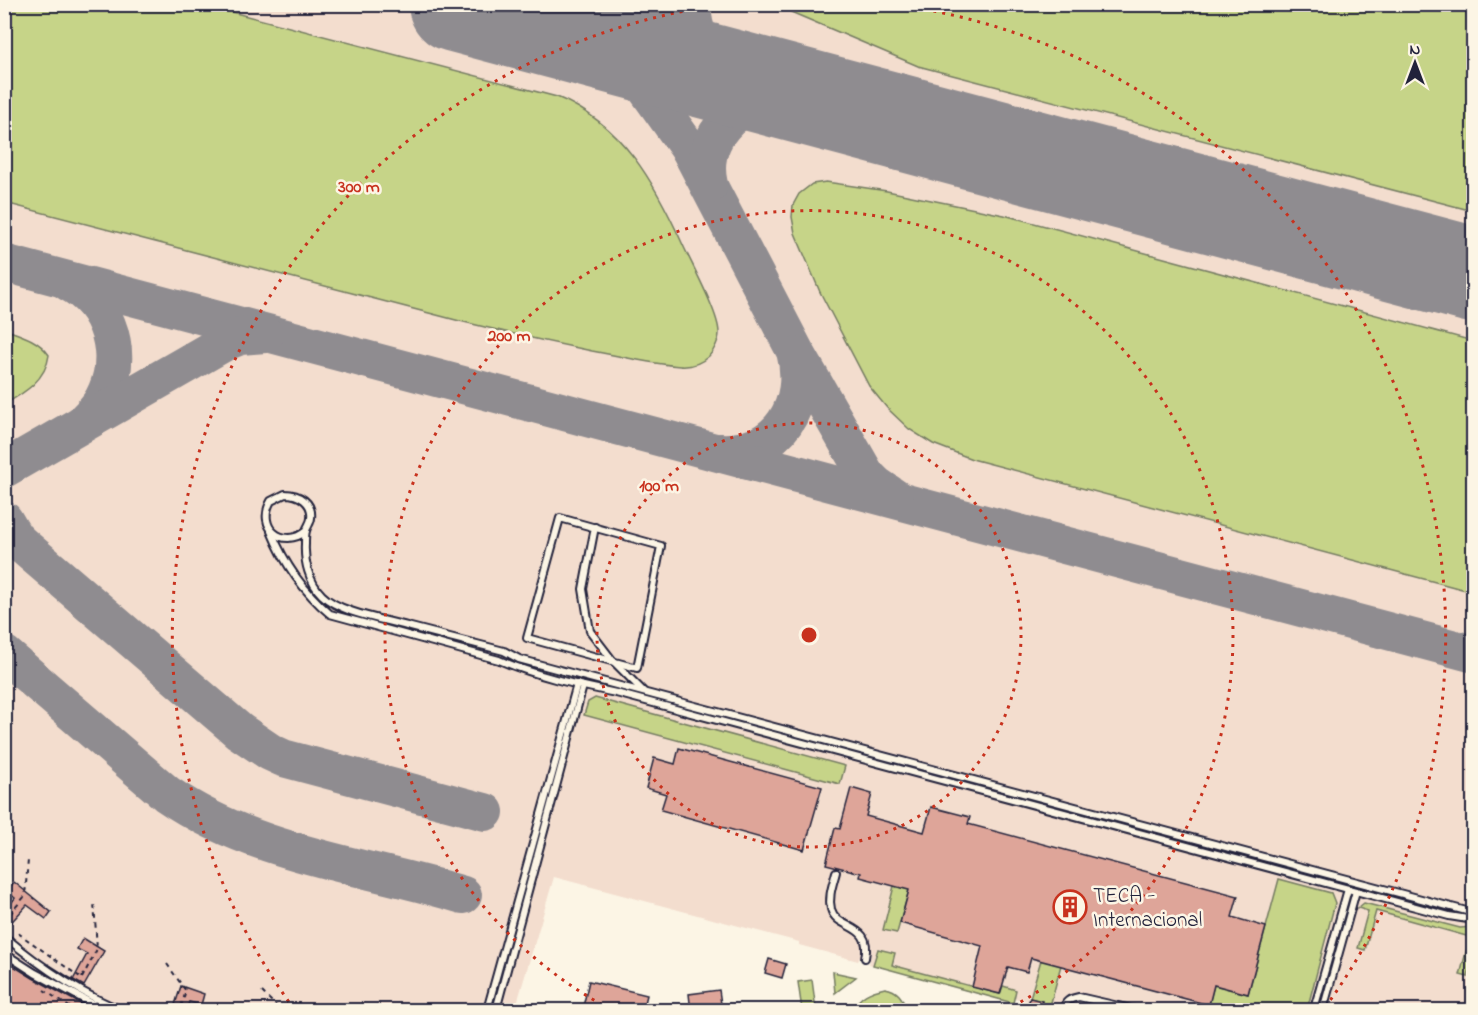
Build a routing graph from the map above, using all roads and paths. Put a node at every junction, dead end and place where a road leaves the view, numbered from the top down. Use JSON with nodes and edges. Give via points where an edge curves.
{"nodes":[{"id":1,"x":595,"y":528,"type":"junction"},
{"id":2,"x":271,"y":530,"type":"junction"},
{"id":3,"x":306,"y":531,"type":"junction"},
{"id":4,"x":613,"y":661,"type":"junction"},
{"id":5,"x":580,"y":685,"type":"junction"},
{"id":6,"x":644,"y":692,"type":"junction"},
{"id":7,"x":28,"y":860,"type":"dead end"},
{"id":8,"x":837,"y":872,"type":"dead end"},
{"id":9,"x":1347,"y":889,"type":"junction"},
{"id":10,"x":1356,"y":891,"type":"junction"},
{"id":11,"x":94,"y":902,"type":"dead end"},
{"id":12,"x":1473,"y":912,"type":"edge"},
{"id":13,"x":1473,"y":920,"type":"edge"},
{"id":14,"x":4,"y":921,"type":"edge"},
{"id":15,"x":4,"y":936,"type":"edge"},
{"id":16,"x":4,"y":953,"type":"edge"},
{"id":17,"x":865,"y":958,"type":"dead end"},
{"id":18,"x":167,"y":964,"type":"dead end"},
{"id":19,"x":82,"y":978,"type":"dead end"},
{"id":20,"x":262,"y":992,"type":"dead end"},
{"id":21,"x":1314,"y":1009,"type":"edge"},
{"id":22,"x":104,"y":1011,"type":"edge"},
{"id":23,"x":122,"y":1011,"type":"edge"},
{"id":24,"x":180,"y":1011,"type":"edge"},
{"id":25,"x":280,"y":1011,"type":"edge"},
{"id":26,"x":487,"y":1011,"type":"edge"},
{"id":27,"x":496,"y":1011,"type":"edge"},
{"id":28,"x":1062,"y":1011,"type":"edge"},
{"id":29,"x":1136,"y":1011,"type":"edge"},
{"id":30,"x":1323,"y":1011,"type":"edge"}],
"edges":[{"from":1,"to":4,"type":"lane","via":[[583,589],[590,631]]},
{"from":1,"to":4,"type":"lane","via":[[661,546],[637,668]]},
{"from":1,"to":4,"type":"lane","via":[[560,518],[527,638]]},
{"from":2,"to":3,"type":"lane","via":[[288,538]]},
{"from":2,"to":3,"type":"lane","via":[[267,508],[271,501],[285,494],[300,496],[310,508]]},
{"from":2,"to":5,"type":"lane","via":[[295,575],[314,601],[330,614]]},
{"from":3,"to":6,"type":"lane","via":[[310,578],[331,603]]},
{"from":4,"to":6,"type":"lane"},
{"from":5,"to":9,"type":"lane"},
{"from":5,"to":26,"type":"lane"},
{"from":5,"to":27,"type":"lane"},
{"from":6,"to":12,"type":"lane"},
{"from":7,"to":14,"type":"path","via":[[25,896]]},
{"from":8,"to":17,"type":"lane","via":[[830,893],[831,907],[834,915],[864,936]]},
{"from":9,"to":10,"type":"lane"},
{"from":9,"to":21,"type":"lane"},
{"from":10,"to":13,"type":"lane"},
{"from":10,"to":30,"type":"lane"},
{"from":11,"to":19,"type":"path","via":[[97,949]]},
{"from":15,"to":23,"type":"lane","via":[[41,965]]},
{"from":16,"to":22,"type":"lane"},
{"from":18,"to":24,"type":"path","via":[[186,991]]},
{"from":20,"to":25,"type":"path"},
{"from":28,"to":29,"type":"lane","via":[[1070,999],[1079,997]]}]}
